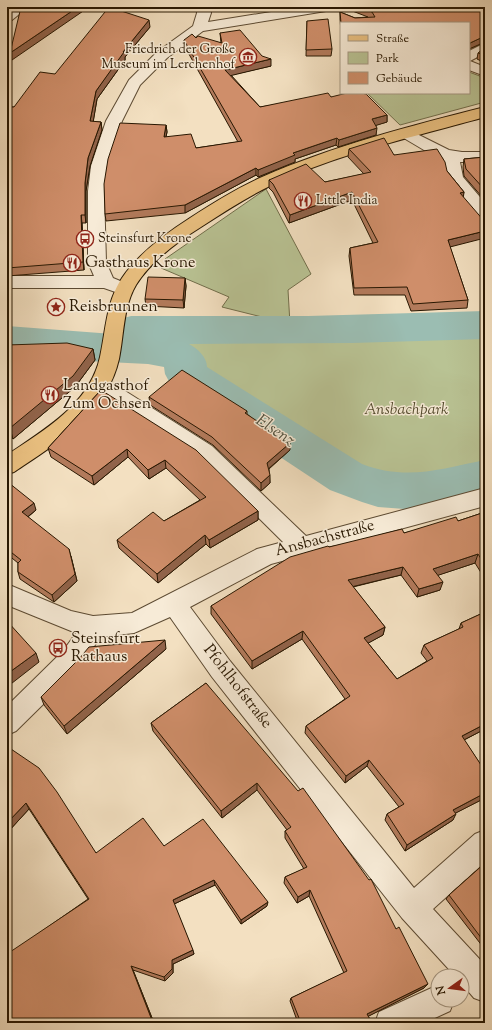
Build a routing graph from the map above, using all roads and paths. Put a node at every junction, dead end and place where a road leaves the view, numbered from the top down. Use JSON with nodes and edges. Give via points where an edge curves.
{"nodes":[{"id":1,"x":21,"y":7,"type":"edge"},
{"id":2,"x":203,"y":7,"type":"edge"},
{"id":3,"x":327,"y":7,"type":"edge"},
{"id":4,"x":340,"y":12,"type":"edge"},
{"id":5,"x":7,"y":17,"type":"edge"},
{"id":6,"x":199,"y":28,"type":"junction"},
{"id":7,"x":485,"y":47,"type":"edge"},
{"id":8,"x":470,"y":56,"type":"edge"},
{"id":9,"x":470,"y":65,"type":"edge"},
{"id":10,"x":485,"y":72,"type":"edge"},
{"id":11,"x":485,"y":112,"type":"edge"},
{"id":12,"x":407,"y":134,"type":"junction"},
{"id":13,"x":451,"y":156,"type":"junction"},
{"id":14,"x":485,"y":157,"type":"edge"},
{"id":15,"x":485,"y":214,"type":"edge"},
{"id":16,"x":7,"y":282,"type":"edge"},
{"id":17,"x":106,"y":282,"type":"junction"},
{"id":18,"x":124,"y":290,"type":"junction"},
{"id":19,"x":100,"y":386,"type":"junction"},
{"id":20,"x":7,"y":466,"type":"edge"},
{"id":21,"x":485,"y":497,"type":"edge"},
{"id":22,"x":301,"y":545,"type":"junction"},
{"id":23,"x":7,"y":594,"type":"edge"},
{"id":24,"x":174,"y":604,"type":"junction"},
{"id":25,"x":93,"y":627,"type":"junction"},
{"id":26,"x":7,"y":723,"type":"edge"},
{"id":27,"x":485,"y":844,"type":"edge"},
{"id":28,"x":412,"y":908,"type":"junction"},
{"id":29,"x":456,"y":968,"type":"edge"},
{"id":30,"x":470,"y":977,"type":"edge"},
{"id":31,"x":485,"y":987,"type":"edge"},
{"id":32,"x":430,"y":1004,"type":"edge"},
{"id":33,"x":390,"y":1023,"type":"edge"}],
"edges":[{"from":1,"to":5,"type":"street"},
{"from":2,"to":6,"type":"street","via":[[204,13]]},
{"from":3,"to":4,"type":"street"},
{"from":3,"to":6,"type":"street"},
{"from":6,"to":17,"type":"street","via":[[162,55],[134,83],[114,120],[99,166],[96,191],[97,262]]},
{"from":7,"to":8,"type":"street"},
{"from":9,"to":10,"type":"street"},
{"from":11,"to":12,"type":"main road"},
{"from":12,"to":13,"type":"street","via":[[433,151]]},
{"from":12,"to":18,"type":"main road","via":[[307,165],[244,193],[170,240],[152,255]]},
{"from":13,"to":14,"type":"street"},
{"from":13,"to":15,"type":"street","via":[[455,178]]},
{"from":16,"to":17,"type":"street"},
{"from":17,"to":18,"type":"street"},
{"from":18,"to":19,"type":"main road","via":[[107,367]]},
{"from":19,"to":20,"type":"main road","via":[[57,431]]},
{"from":19,"to":22,"type":"street","via":[[205,452]]},
{"from":21,"to":22,"type":"street","name":"Ansbachstraße"},
{"from":22,"to":24,"type":"street","name":"Ansbachstraße","via":[[265,556]]},
{"from":23,"to":25,"type":"street","via":[[68,620]]},
{"from":24,"to":25,"type":"street","via":[[134,623]]},
{"from":24,"to":28,"type":"street","name":"Pfohlhofstraße","via":[[226,675]]},
{"from":25,"to":26,"type":"street","via":[[72,659]]},
{"from":27,"to":28,"type":"street"},
{"from":28,"to":29,"type":"street","name":"Pfohlhofstraße"},
{"from":30,"to":31,"type":"street","name":"Pfohlhofstraße"},
{"from":32,"to":33,"type":"street"}]}
